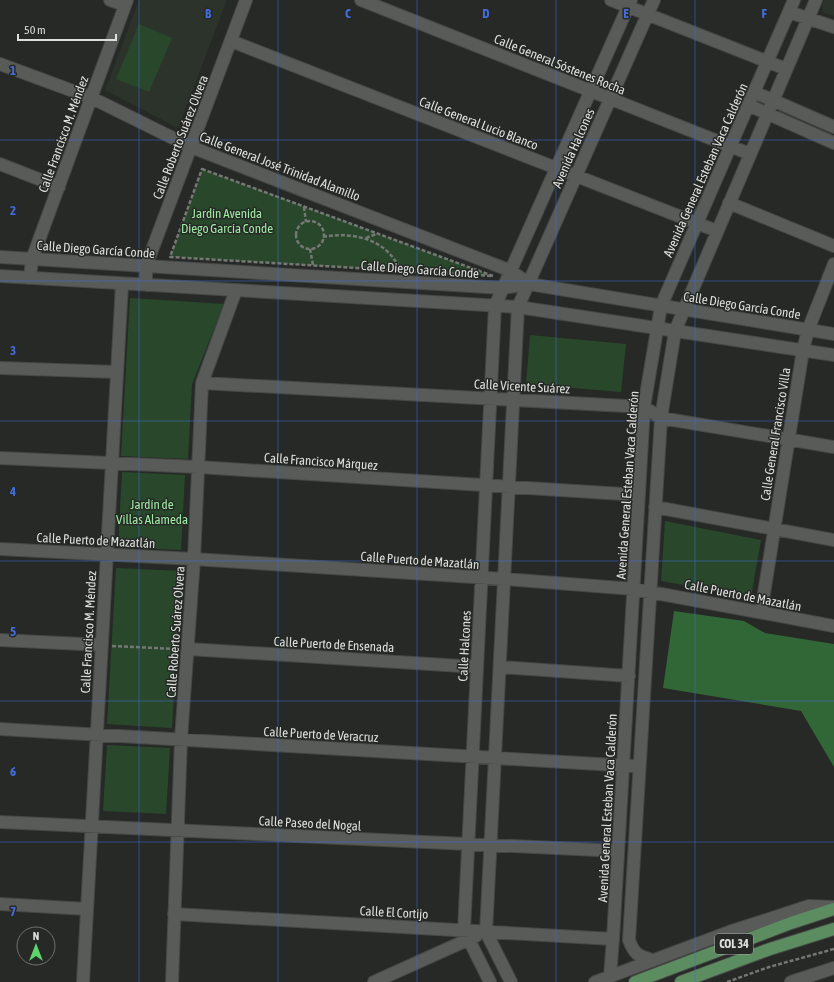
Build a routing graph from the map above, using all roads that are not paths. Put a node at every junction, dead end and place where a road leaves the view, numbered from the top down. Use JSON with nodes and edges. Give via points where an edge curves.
{"nodes":[{"id":1,"x":110,"y":0,"type":"edge"},
{"id":2,"x":246,"y":0,"type":"edge"},
{"id":3,"x":360,"y":0,"type":"edge"},
{"id":4,"x":611,"y":0,"type":"edge"},
{"id":5,"x":654,"y":0,"type":"edge"},
{"id":6,"x":794,"y":0,"type":"edge"},
{"id":7,"x":816,"y":0,"type":"edge"},
{"id":8,"x":126,"y":2,"type":"edge"},
{"id":9,"x":630,"y":3,"type":"edge"},
{"id":10,"x":789,"y":12,"type":"junction"},
{"id":11,"x":648,"y":15,"type":"junction"},
{"id":12,"x":808,"y":19,"type":"junction"},
{"id":13,"x":834,"y":27,"type":"edge"},
{"id":14,"x":231,"y":41,"type":"junction"},
{"id":15,"x":767,"y":62,"type":"junction"},
{"id":16,"x":0,"y":64,"type":"edge"},
{"id":17,"x":786,"y":69,"type":"junction"},
{"id":18,"x":591,"y":91,"type":"junction"},
{"id":19,"x":754,"y":92,"type":"junction"},
{"id":20,"x":92,"y":98,"type":"junction"},
{"id":21,"x":610,"y":99,"type":"junction"},
{"id":22,"x":773,"y":100,"type":"junction"},
{"id":23,"x":748,"y":105,"type":"junction"},
{"id":24,"x":768,"y":113,"type":"junction"},
{"id":25,"x":834,"y":127,"type":"edge"},
{"id":26,"x":834,"y":143,"type":"edge"},
{"id":27,"x":191,"y":147,"type":"junction"},
{"id":28,"x":730,"y":147,"type":"junction"},
{"id":29,"x":750,"y":154,"type":"junction"},
{"id":30,"x":0,"y":164,"type":"edge"},
{"id":31,"x":556,"y":168,"type":"junction"},
{"id":32,"x":576,"y":176,"type":"junction"},
{"id":33,"x":59,"y":187,"type":"junction"},
{"id":34,"x":729,"y":203,"type":"junction"},
{"id":35,"x":697,"y":223,"type":"junction"},
{"id":36,"x":717,"y":231,"type":"junction"},
{"id":37,"x":834,"y":246,"type":"edge"},
{"id":38,"x":0,"y":257,"type":"edge"},
{"id":39,"x":32,"y":259,"type":"junction"},
{"id":40,"x":834,"y":264,"type":"edge"},
{"id":41,"x":146,"y":266,"type":"junction"},
{"id":42,"x":511,"y":271,"type":"junction"},
{"id":43,"x":0,"y":276,"type":"edge"},
{"id":44,"x":30,"y":278,"type":"junction"},
{"id":45,"x":122,"y":284,"type":"junction"},
{"id":46,"x":529,"y":284,"type":"junction"},
{"id":47,"x":146,"y":285,"type":"junction"},
{"id":48,"x":503,"y":288,"type":"junction"},
{"id":49,"x":236,"y":290,"type":"junction"},
{"id":50,"x":495,"y":306,"type":"junction"},
{"id":51,"x":661,"y":306,"type":"junction"},
{"id":52,"x":518,"y":307,"type":"junction"},
{"id":53,"x":684,"y":310,"type":"junction"},
{"id":54,"x":657,"y":328,"type":"junction"},
{"id":55,"x":808,"y":330,"type":"junction"},
{"id":56,"x":675,"y":331,"type":"junction"},
{"id":57,"x":834,"y":334,"type":"edge"},
{"id":58,"x":803,"y":350,"type":"junction"},
{"id":59,"x":834,"y":355,"type":"edge"},
{"id":60,"x":0,"y":368,"type":"edge"},
{"id":61,"x":117,"y":372,"type":"junction"},
{"id":62,"x":202,"y":382,"type":"junction"},
{"id":63,"x":490,"y":398,"type":"junction"},
{"id":64,"x":514,"y":400,"type":"junction"},
{"id":65,"x":644,"y":407,"type":"junction"},
{"id":66,"x":661,"y":418,"type":"junction"},
{"id":67,"x":788,"y":440,"type":"junction"},
{"id":68,"x":834,"y":447,"type":"edge"},
{"id":69,"x":0,"y":458,"type":"edge"},
{"id":70,"x":112,"y":462,"type":"junction"},
{"id":71,"x":198,"y":467,"type":"junction"},
{"id":72,"x":486,"y":486,"type":"junction"},
{"id":73,"x":509,"y":487,"type":"junction"},
{"id":74,"x":639,"y":495,"type":"junction"},
{"id":75,"x":655,"y":507,"type":"junction"},
{"id":76,"x":774,"y":529,"type":"junction"},
{"id":77,"x":834,"y":540,"type":"edge"},
{"id":78,"x":0,"y":549,"type":"edge"},
{"id":79,"x":107,"y":554,"type":"junction"},
{"id":80,"x":194,"y":559,"type":"junction"},
{"id":81,"x":482,"y":578,"type":"junction"},
{"id":82,"x":504,"y":579,"type":"junction"},
{"id":83,"x":634,"y":589,"type":"junction"},
{"id":84,"x":650,"y":591,"type":"junction"},
{"id":85,"x":761,"y":612,"type":"junction"},
{"id":86,"x":834,"y":626,"type":"edge"},
{"id":87,"x":0,"y":640,"type":"edge"},
{"id":88,"x":631,"y":642,"type":"junction"},
{"id":89,"x":647,"y":643,"type":"junction"},
{"id":90,"x":102,"y":645,"type":"junction"},
{"id":91,"x":188,"y":649,"type":"junction"},
{"id":92,"x":477,"y":667,"type":"junction"},
{"id":93,"x":500,"y":668,"type":"junction"},
{"id":94,"x":628,"y":676,"type":"junction"},
{"id":95,"x":0,"y":728,"type":"edge"},
{"id":96,"x":96,"y":734,"type":"junction"},
{"id":97,"x":182,"y":739,"type":"junction"},
{"id":98,"x":473,"y":757,"type":"junction"},
{"id":99,"x":495,"y":758,"type":"junction"},
{"id":100,"x":623,"y":766,"type":"junction"},
{"id":101,"x":640,"y":767,"type":"junction"},
{"id":102,"x":0,"y":822,"type":"edge"},
{"id":103,"x":91,"y":827,"type":"junction"},
{"id":104,"x":178,"y":830,"type":"junction"},
{"id":105,"x":468,"y":844,"type":"junction"},
{"id":106,"x":490,"y":845,"type":"junction"},
{"id":107,"x":618,"y":851,"type":"junction"},
{"id":108,"x":0,"y":904,"type":"edge"},
{"id":109,"x":834,"y":908,"type":"edge"},
{"id":110,"x":87,"y":909,"type":"junction"},
{"id":111,"x":174,"y":914,"type":"junction"},
{"id":112,"x":834,"y":929,"type":"edge"},
{"id":113,"x":486,"y":932,"type":"junction"},
{"id":114,"x":466,"y":935,"type":"junction"},
{"id":115,"x":613,"y":939,"type":"junction"},
{"id":116,"x":652,"y":960,"type":"junction"},
{"id":117,"x":834,"y":968,"type":"edge"},
{"id":118,"x":610,"y":976,"type":"junction"},
{"id":119,"x":82,"y":982,"type":"edge"},
{"id":120,"x":172,"y":982,"type":"edge"},
{"id":121,"x":374,"y":982,"type":"edge"},
{"id":122,"x":490,"y":982,"type":"edge"},
{"id":123,"x":512,"y":982,"type":"edge"},
{"id":124,"x":595,"y":982,"type":"edge"},
{"id":125,"x":635,"y":982,"type":"edge"},
{"id":126,"x":681,"y":982,"type":"edge"},
{"id":127,"x":791,"y":982,"type":"edge"}],
"edges":[{"from":1,"to":8,"type":"street"},
{"from":2,"to":14,"type":"street","name":"Calle Roberto Suárez Olvera"},
{"from":3,"to":18,"type":"street","name":"Calle General Sóstenes Rocha"},
{"from":4,"to":9,"type":"street"},
{"from":5,"to":11,"type":"street","name":"Avenida Halcones"},
{"from":6,"to":10,"type":"street","name":"Avenida General Esteban Vaca Calderón"},
{"from":7,"to":12,"type":"street"},
{"from":8,"to":20,"type":"street","name":"Calle Francisco M. Méndez"},
{"from":9,"to":11,"type":"street"},
{"from":9,"to":18,"type":"street","name":"Avenida Halcones"},
{"from":10,"to":12,"type":"street"},
{"from":10,"to":15,"type":"street","name":"Avenida General Esteban Vaca Calderón"},
{"from":11,"to":15,"type":"street"},
{"from":11,"to":21,"type":"street","name":"Avenida Halcones"},
{"from":12,"to":13,"type":"street"},
{"from":12,"to":17,"type":"street"},
{"from":14,"to":27,"type":"street","name":"Calle Roberto Suárez Olvera"},
{"from":14,"to":31,"type":"street","name":"Calle General Lucio Blanco"},
{"from":15,"to":17,"type":"street"},
{"from":15,"to":19,"type":"street","name":"Avenida General Esteban Vaca Calderón"},
{"from":16,"to":20,"type":"street","name":"Calle General José Trinidad Alamillo"},
{"from":17,"to":22,"type":"street"},
{"from":18,"to":21,"type":"street","name":"Calle General Sóstenes Rocha"},
{"from":18,"to":31,"type":"street","name":"Avenida Halcones"},
{"from":19,"to":22,"type":"street"},
{"from":19,"to":23,"type":"street","name":"Avenida General Esteban Vaca Calderón"},
{"from":20,"to":27,"type":"street","name":"Calle General José Trinidad Alamillo"},
{"from":20,"to":33,"type":"street","name":"Calle Francisco M. Méndez"},
{"from":21,"to":28,"type":"street","name":"Calle General Sóstenes Rocha"},
{"from":21,"to":32,"type":"street","name":"Avenida Halcones"},
{"from":22,"to":24,"type":"street"},
{"from":22,"to":25,"type":"street"},
{"from":23,"to":24,"type":"street"},
{"from":23,"to":28,"type":"street","name":"Avenida General Esteban Vaca Calderón"},
{"from":24,"to":26,"type":"street"},
{"from":24,"to":29,"type":"street"},
{"from":27,"to":41,"type":"street","name":"Calle Roberto Suárez Olvera"},
{"from":27,"to":42,"type":"street","name":"Calle General José Trinidad Alamillo"},
{"from":28,"to":29,"type":"street","name":"Calle General Sóstenes Rocha"},
{"from":28,"to":35,"type":"street","name":"Avenida General Esteban Vaca Calderón"},
{"from":29,"to":34,"type":"street"},
{"from":30,"to":33,"type":"street"},
{"from":31,"to":32,"type":"street","name":"Calle General Lucio Blanco"},
{"from":31,"to":42,"type":"street","name":"Avenida Halcones"},
{"from":32,"to":35,"type":"street","name":"Calle General Lucio Blanco"},
{"from":32,"to":46,"type":"street","name":"Avenida Halcones"},
{"from":33,"to":39,"type":"street","name":"Calle Francisco M. Méndez"},
{"from":34,"to":36,"type":"street"},
{"from":34,"to":37,"type":"street"},
{"from":35,"to":36,"type":"street","name":"Calle General Lucio Blanco"},
{"from":35,"to":51,"type":"street","name":"Avenida General Esteban Vaca Calderón"},
{"from":36,"to":53,"type":"street"},
{"from":38,"to":39,"type":"street","name":"Calle Diego García Conde"},
{"from":39,"to":41,"type":"street","name":"Calle Diego García Conde"},
{"from":39,"to":44,"type":"street","name":"Calle Francisco M. Méndez"},
{"from":40,"to":55,"type":"street","name":"Calle General Francisco Villa"},
{"from":41,"to":47,"type":"street","name":"Calle Roberto Suárez Olvera"},
{"from":41,"to":48,"type":"street","name":"Calle Diego García Conde"},
{"from":42,"to":46,"type":"street","name":"Calle General José Trinidad Alamillo"},
{"from":42,"to":48,"type":"street","name":"Avenida Halcones"},
{"from":43,"to":44,"type":"street"},
{"from":44,"to":45,"type":"street"},
{"from":45,"to":47,"type":"street"},
{"from":45,"to":61,"type":"street","name":"Calle Francisco M. Méndez"},
{"from":46,"to":48,"type":"street","name":"Calle Diego García Conde"},
{"from":46,"to":51,"type":"street","name":"Calle Diego García Conde"},
{"from":46,"to":52,"type":"street","name":"Avenida Halcones"},
{"from":47,"to":49,"type":"street"},
{"from":48,"to":50,"type":"street","name":"Avenida Halcones"},
{"from":49,"to":50,"type":"street"},
{"from":49,"to":62,"type":"street","name":"Calle Roberto Suárez Olvera"},
{"from":50,"to":52,"type":"street"},
{"from":50,"to":63,"type":"street","name":"Calle Halcones"},
{"from":51,"to":53,"type":"street","name":"Calle Diego García Conde"},
{"from":51,"to":54,"type":"street","name":"Avenida General Esteban Vaca Calderón"},
{"from":52,"to":54,"type":"street"},
{"from":52,"to":64,"type":"street"},
{"from":53,"to":55,"type":"street","name":"Calle Diego García Conde"},
{"from":53,"to":56,"type":"street"},
{"from":54,"to":56,"type":"street"},
{"from":54,"to":65,"type":"street","name":"Avenida General Esteban Vaca Calderón"},
{"from":55,"to":57,"type":"street","name":"Calle Diego García Conde"},
{"from":55,"to":58,"type":"street","name":"Calle General Francisco Villa"},
{"from":56,"to":58,"type":"street"},
{"from":56,"to":66,"type":"street"},
{"from":58,"to":59,"type":"street"},
{"from":58,"to":67,"type":"street","name":"Calle General Francisco Villa"},
{"from":60,"to":61,"type":"street"},
{"from":61,"to":70,"type":"street","name":"Calle Francisco M. Méndez"},
{"from":62,"to":63,"type":"street","name":"Calle Vicente Suárez"},
{"from":62,"to":71,"type":"street","name":"Calle Roberto Suárez Olvera"},
{"from":63,"to":64,"type":"street","name":"Calle Vicente Suárez"},
{"from":63,"to":72,"type":"street","name":"Calle Halcones"},
{"from":64,"to":65,"type":"street","name":"Calle Vicente Suárez"},
{"from":64,"to":73,"type":"street"},
{"from":65,"to":66,"type":"street","name":"Calle Vicente Suárez"},
{"from":65,"to":74,"type":"street","name":"Avenida General Esteban Vaca Calderón"},
{"from":66,"to":67,"type":"street","name":"Calle Vicente Suárez"},
{"from":66,"to":75,"type":"street"},
{"from":67,"to":68,"type":"street","name":"Calle Vicente Suárez"},
{"from":67,"to":76,"type":"street","name":"Calle General Francisco Villa"},
{"from":69,"to":70,"type":"street","name":"Calle Francisco Márquez"},
{"from":70,"to":71,"type":"street","name":"Calle Francisco Márquez"},
{"from":70,"to":79,"type":"street","name":"Calle Francisco M. Méndez"},
{"from":71,"to":72,"type":"street","name":"Calle Francisco Márquez"},
{"from":71,"to":80,"type":"street","name":"Calle Roberto Suárez Olvera"},
{"from":72,"to":73,"type":"street","name":"Calle Francisco Márquez"},
{"from":72,"to":81,"type":"street","name":"Calle Halcones"},
{"from":73,"to":74,"type":"street","name":"Calle Francisco Márquez"},
{"from":73,"to":82,"type":"street"},
{"from":74,"to":83,"type":"street","name":"Avenida General Esteban Vaca Calderón"},
{"from":75,"to":76,"type":"street"},
{"from":75,"to":84,"type":"street"},
{"from":76,"to":77,"type":"street"},
{"from":76,"to":85,"type":"street","name":"Calle General Francisco Villa"},
{"from":78,"to":79,"type":"street","name":"Calle Puerto de Mazatlán"},
{"from":79,"to":80,"type":"street","name":"Calle Puerto de Mazatlán"},
{"from":79,"to":90,"type":"street","name":"Calle Francisco M. Méndez"},
{"from":80,"to":81,"type":"street","name":"Calle Puerto de Mazatlán"},
{"from":80,"to":91,"type":"street","name":"Calle Roberto Suárez Olvera"},
{"from":81,"to":82,"type":"street","name":"Calle Puerto de Mazatlán"},
{"from":81,"to":92,"type":"street","name":"Calle Halcones"},
{"from":82,"to":83,"type":"street","name":"Calle Puerto de Mazatlán"},
{"from":82,"to":93,"type":"street"},
{"from":83,"to":84,"type":"street","name":"Calle Puerto de Mazatlán"},
{"from":83,"to":88,"type":"street","name":"Avenida General Esteban Vaca Calderón"},
{"from":84,"to":85,"type":"street","name":"Calle Puerto de Mazatlán"},
{"from":84,"to":89,"type":"street"},
{"from":85,"to":86,"type":"street","name":"Calle Puerto de Mazatlán"},
{"from":87,"to":90,"type":"street"},
{"from":88,"to":89,"type":"street"},
{"from":88,"to":94,"type":"street","name":"Avenida General Esteban Vaca Calderón"},
{"from":89,"to":101,"type":"street"},
{"from":90,"to":96,"type":"street","name":"Calle Francisco M. Méndez"},
{"from":91,"to":92,"type":"street","name":"Calle Puerto de Ensenada"},
{"from":91,"to":97,"type":"street","name":"Calle Roberto Suárez Olvera"},
{"from":92,"to":98,"type":"street","name":"Calle Halcones"},
{"from":93,"to":94,"type":"street"},
{"from":93,"to":99,"type":"street"},
{"from":94,"to":100,"type":"street","name":"Avenida General Esteban Vaca Calderón"},
{"from":95,"to":96,"type":"street","name":"Calle Puerto de Veracruz"},
{"from":96,"to":97,"type":"street","name":"Calle Puerto de Veracruz"},
{"from":96,"to":103,"type":"street","name":"Calle Francisco M. Méndez"},
{"from":97,"to":98,"type":"street","name":"Calle Puerto de Veracruz"},
{"from":97,"to":104,"type":"street","name":"Calle Roberto Suárez Olvera"},
{"from":98,"to":99,"type":"street","name":"Calle Puerto de Veracruz"},
{"from":98,"to":105,"type":"street","name":"Calle Halcones"},
{"from":99,"to":100,"type":"street","name":"Calle Puerto de Veracruz"},
{"from":99,"to":106,"type":"street"},
{"from":100,"to":101,"type":"street","name":"Calle Puerto de Veracruz"},
{"from":100,"to":107,"type":"street","name":"Avenida General Esteban Vaca Calderón"},
{"from":101,"to":116,"type":"street","via":[[629,940],[633,950],[640,957]]},
{"from":102,"to":103,"type":"street","name":"Calle Paseo del Nogal"},
{"from":103,"to":104,"type":"street","name":"Calle Paseo del Nogal"},
{"from":103,"to":110,"type":"street","name":"Calle Francisco M. Méndez"},
{"from":104,"to":105,"type":"street","name":"Calle Paseo del Nogal"},
{"from":104,"to":111,"type":"street","name":"Calle Roberto Suárez Olvera"},
{"from":105,"to":106,"type":"street","name":"Calle Paseo del Nogal"},
{"from":105,"to":114,"type":"street","name":"Calle Halcones"},
{"from":106,"to":107,"type":"street","name":"Calle Paseo del Nogal"},
{"from":106,"to":113,"type":"street"},
{"from":107,"to":115,"type":"street","name":"Avenida General Esteban Vaca Calderón"},
{"from":108,"to":110,"type":"street"},
{"from":109,"to":116,"type":"street","via":[[809,906]]},
{"from":109,"to":125,"type":"main road","number":"COL 34"},
{"from":110,"to":119,"type":"street","name":"Calle Francisco M. Méndez"},
{"from":111,"to":114,"type":"street","name":"Calle El Cortijo"},
{"from":111,"to":120,"type":"street","name":"Calle Roberto Suárez Olvera"},
{"from":112,"to":126,"type":"main road","number":"COL 34","via":[[770,948]]},
{"from":113,"to":114,"type":"street"},
{"from":113,"to":115,"type":"street"},
{"from":113,"to":123,"type":"street"},
{"from":114,"to":121,"type":"street"},
{"from":114,"to":122,"type":"street","name":"Calle Halcones"},
{"from":115,"to":118,"type":"street","name":"Avenida General Esteban Vaca Calderón"},
{"from":116,"to":118,"type":"street"},
{"from":117,"to":127,"type":"street"},
{"from":118,"to":124,"type":"street"}]}
